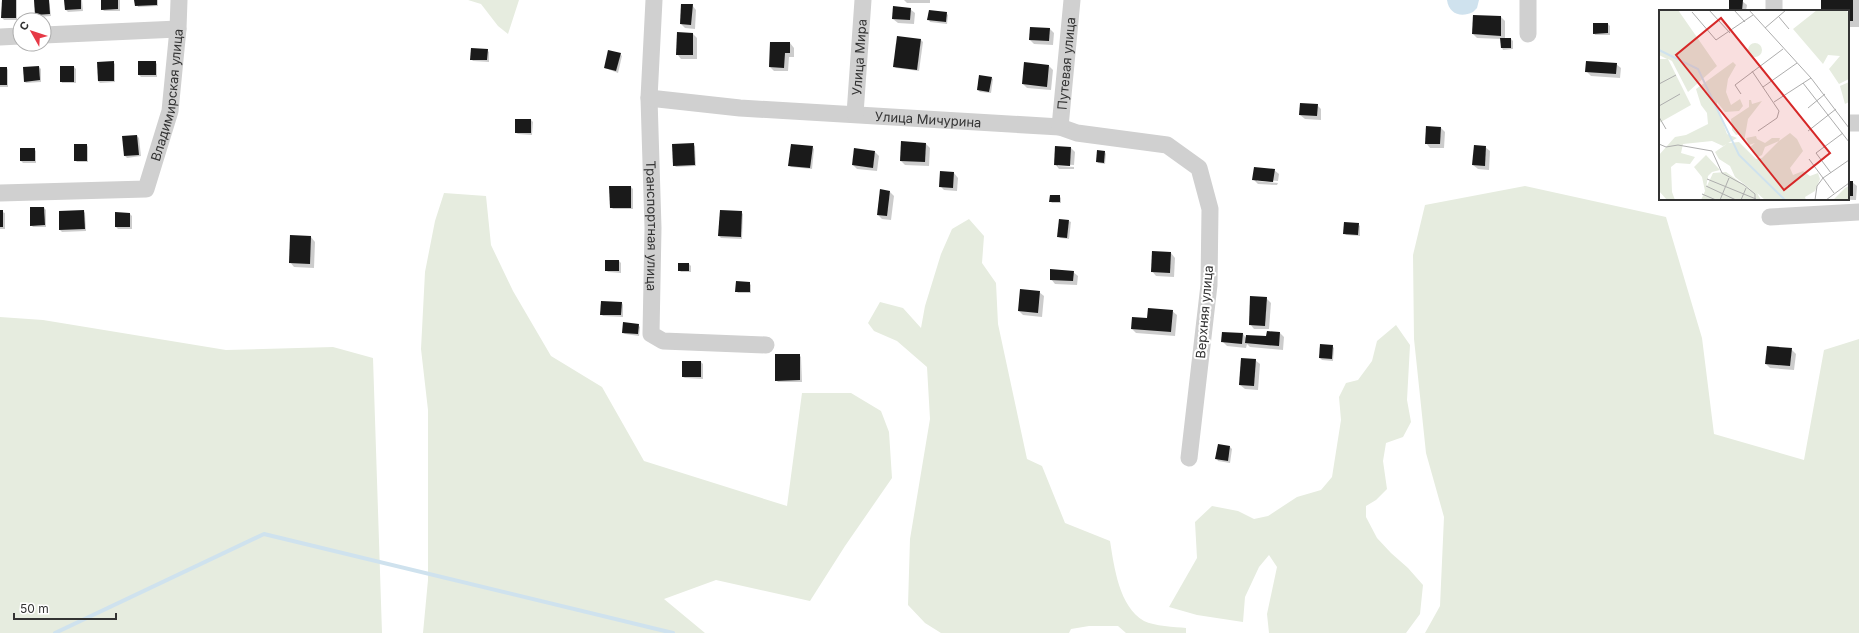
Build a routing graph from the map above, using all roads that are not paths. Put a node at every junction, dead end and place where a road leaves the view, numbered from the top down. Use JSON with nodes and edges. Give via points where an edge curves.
{"nodes":[{"id":1,"x":179,"y":0,"type":"edge"},
{"id":2,"x":654,"y":0,"type":"edge"},
{"id":3,"x":863,"y":0,"type":"edge"},
{"id":4,"x":1072,"y":0,"type":"edge"},
{"id":5,"x":1528,"y":0,"type":"edge"},
{"id":6,"x":178,"y":29,"type":"junction"},
{"id":7,"x":1528,"y":34,"type":"dead end"},
{"id":8,"x":52,"y":35,"type":"edge"},
{"id":9,"x":12,"y":36,"type":"edge"},
{"id":10,"x":0,"y":37,"type":"edge"},
{"id":11,"x":649,"y":98,"type":"junction"},
{"id":12,"x":855,"y":114,"type":"junction"},
{"id":13,"x":1060,"y":127,"type":"junction"},
{"id":14,"x":1199,"y":168,"type":"joint"},
{"id":15,"x":0,"y":193,"type":"edge"},
{"id":16,"x":1859,"y":212,"type":"edge"},
{"id":17,"x":1770,"y":217,"type":"dead end"},
{"id":18,"x":766,"y":345,"type":"dead end"},
{"id":19,"x":1189,"y":458,"type":"dead end"}],
"edges":[{"from":1,"to":6,"type":"street","name":"Владимирская улица"},
{"from":2,"to":11,"type":"street","name":"Транспортная улица"},
{"from":3,"to":12,"type":"street","name":"Улица Мира"},
{"from":4,"to":13,"type":"street","name":"Путевая улица"},
{"from":5,"to":7,"type":"street"},
{"from":6,"to":8,"type":"street"},
{"from":6,"to":15,"type":"street","name":"Владимирская улица","via":[[170,110],[146,189]]},
{"from":9,"to":10,"type":"street"},
{"from":11,"to":12,"type":"street","name":"Улица Мичурина","via":[[740,108]]},
{"from":11,"to":18,"type":"street","name":"Транспортная улица","via":[[653,228],[651,334],[663,341]]},
{"from":12,"to":13,"type":"street","name":"Улица Мичурина"},
{"from":13,"to":14,"type":"street","name":"Улица Мичурина","via":[[1077,134],[1167,145]]},
{"from":14,"to":19,"type":"street","name":"Верхняя улица","via":[[1210,209],[1209,285]]},
{"from":16,"to":17,"type":"street"}]}
